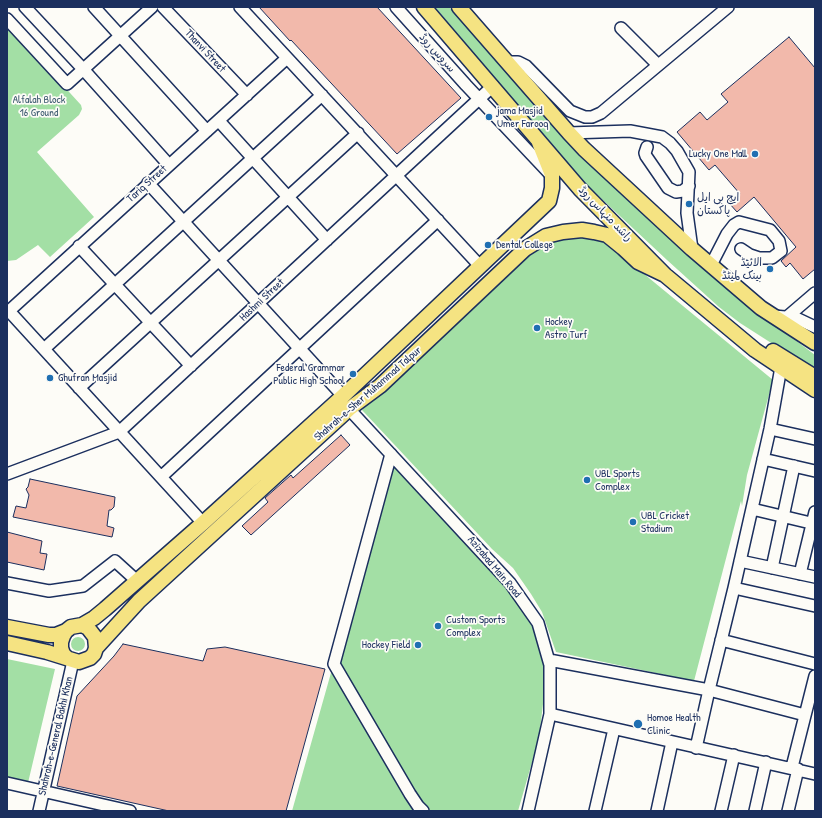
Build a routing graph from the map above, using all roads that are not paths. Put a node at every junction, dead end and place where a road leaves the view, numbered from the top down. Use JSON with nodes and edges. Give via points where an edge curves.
{"nodes":[{"id":1,"x":25,"y":7,"type":"edge"},
{"id":2,"x":94,"y":7,"type":"edge"},
{"id":3,"x":152,"y":7,"type":"edge"},
{"id":4,"x":163,"y":7,"type":"edge"},
{"id":5,"x":240,"y":7,"type":"edge"},
{"id":6,"x":396,"y":7,"type":"edge"},
{"id":7,"x":424,"y":7,"type":"edge"},
{"id":8,"x":459,"y":7,"type":"edge"},
{"id":9,"x":728,"y":7,"type":"edge"},
{"id":10,"x":7,"y":19,"type":"edge"},
{"id":11,"x":621,"y":28,"type":"dead end"},
{"id":12,"x":120,"y":36,"type":"junction"},
{"id":13,"x":287,"y":58,"type":"junction"},
{"id":14,"x":507,"y":62,"type":"junction"},
{"id":15,"x":658,"y":66,"type":"junction"},
{"id":16,"x":83,"y":69,"type":"junction"},
{"id":17,"x":493,"y":86,"type":"junction"},
{"id":18,"x":247,"y":95,"type":"junction"},
{"id":19,"x":322,"y":95,"type":"junction"},
{"id":20,"x":478,"y":98,"type":"junction"},
{"id":21,"x":219,"y":121,"type":"junction"},
{"id":22,"x":207,"y":131,"type":"junction"},
{"id":23,"x":358,"y":134,"type":"junction"},
{"id":24,"x":569,"y":134,"type":"junction"},
{"id":25,"x":538,"y":140,"type":"junction"},
{"id":26,"x":647,"y":147,"type":"dead end"},
{"id":27,"x":253,"y":158,"type":"junction"},
{"id":28,"x":169,"y":165,"type":"junction"},
{"id":29,"x":396,"y":175,"type":"junction"},
{"id":30,"x":552,"y":175,"type":"junction"},
{"id":31,"x":148,"y":183,"type":"junction"},
{"id":32,"x":689,"y":186,"type":"junction"},
{"id":33,"x":288,"y":197,"type":"junction"},
{"id":34,"x":438,"y":220,"type":"junction"},
{"id":35,"x":184,"y":221,"type":"junction"},
{"id":36,"x":327,"y":240,"type":"junction"},
{"id":37,"x":79,"y":246,"type":"junction"},
{"id":38,"x":692,"y":249,"type":"junction"},
{"id":39,"x":741,"y":249,"type":"dead end"},
{"id":40,"x":219,"y":260,"type":"junction"},
{"id":41,"x":711,"y":265,"type":"junction"},
{"id":42,"x":480,"y":266,"type":"junction"},
{"id":43,"x":665,"y":275,"type":"junction"},
{"id":44,"x":114,"y":284,"type":"junction"},
{"id":45,"x":815,"y":293,"type":"edge"},
{"id":46,"x":259,"y":303,"type":"junction"},
{"id":47,"x":8,"y":311,"type":"edge"},
{"id":48,"x":780,"y":316,"type":"junction"},
{"id":49,"x":150,"y":323,"type":"junction"},
{"id":50,"x":815,"y":327,"type":"edge"},
{"id":51,"x":740,"y":337,"type":"junction"},
{"id":52,"x":815,"y":344,"type":"edge"},
{"id":53,"x":44,"y":349,"type":"junction"},
{"id":54,"x":300,"y":349,"type":"junction"},
{"id":55,"x":191,"y":366,"type":"junction"},
{"id":56,"x":781,"y":368,"type":"junction"},
{"id":57,"x":815,"y":378,"type":"edge"},
{"id":58,"x":79,"y":388,"type":"junction"},
{"id":59,"x":815,"y":390,"type":"edge"},
{"id":60,"x":346,"y":402,"type":"junction"},
{"id":61,"x":770,"y":429,"type":"junction"},
{"id":62,"x":119,"y":432,"type":"junction"},
{"id":63,"x":815,"y":439,"type":"edge"},
{"id":64,"x":391,"y":454,"type":"junction"},
{"id":65,"x":763,"y":459,"type":"junction"},
{"id":66,"x":794,"y":466,"type":"junction"},
{"id":67,"x":815,"y":471,"type":"edge"},
{"id":68,"x":7,"y":474,"type":"edge"},
{"id":69,"x":161,"y":477,"type":"junction"},
{"id":70,"x":752,"y":509,"type":"junction"},
{"id":71,"x":783,"y":516,"type":"junction"},
{"id":72,"x":814,"y":520,"type":"edge"},
{"id":73,"x":203,"y":523,"type":"junction"},
{"id":74,"x":740,"y":561,"type":"junction"},
{"id":75,"x":772,"y":568,"type":"junction"},
{"id":76,"x":800,"y":574,"type":"junction"},
{"id":77,"x":815,"y":577,"type":"edge"},
{"id":78,"x":137,"y":581,"type":"junction"},
{"id":79,"x":7,"y":583,"type":"edge"},
{"id":80,"x":734,"y":588,"type":"junction"},
{"id":81,"x":815,"y":606,"type":"edge"},
{"id":82,"x":82,"y":625,"type":"junction"},
{"id":83,"x":7,"y":627,"type":"edge"},
{"id":84,"x":66,"y":631,"type":"junction"},
{"id":85,"x":721,"y":640,"type":"junction"},
{"id":86,"x":7,"y":644,"type":"edge"},
{"id":87,"x":96,"y":648,"type":"junction"},
{"id":88,"x":70,"y":660,"type":"junction"},
{"id":89,"x":549,"y":660,"type":"junction"},
{"id":90,"x":815,"y":664,"type":"edge"},
{"id":91,"x":815,"y":676,"type":"edge"},
{"id":92,"x":709,"y":690,"type":"junction"},
{"id":93,"x":550,"y":714,"type":"junction"},
{"id":94,"x":805,"y":715,"type":"junction"},
{"id":95,"x":614,"y":729,"type":"junction"},
{"id":96,"x":672,"y":742,"type":"junction"},
{"id":97,"x":696,"y":748,"type":"junction"},
{"id":98,"x":734,"y":755,"type":"junction"},
{"id":99,"x":766,"y":762,"type":"junction"},
{"id":100,"x":795,"y":768,"type":"junction"},
{"id":101,"x":815,"y":774,"type":"edge"},
{"id":102,"x":7,"y":782,"type":"edge"},
{"id":103,"x":43,"y":791,"type":"junction"},
{"id":104,"x":100,"y":808,"type":"edge"},
{"id":105,"x":39,"y":811,"type":"edge"},
{"id":106,"x":130,"y":811,"type":"edge"},
{"id":107,"x":423,"y":811,"type":"edge"},
{"id":108,"x":528,"y":811,"type":"edge"},
{"id":109,"x":596,"y":811,"type":"edge"},
{"id":110,"x":657,"y":811,"type":"edge"},
{"id":111,"x":721,"y":811,"type":"edge"},
{"id":112,"x":755,"y":811,"type":"edge"},
{"id":113,"x":788,"y":811,"type":"edge"}],
"edges":[{"from":1,"to":16,"type":"street"},
{"from":2,"to":12,"type":"street"},
{"from":3,"to":12,"type":"street"},
{"from":4,"to":18,"type":"street","name":"Thanvi Street"},
{"from":5,"to":13,"type":"street"},
{"from":6,"to":20,"type":"street","name":"سروس روڈ"},
{"from":7,"to":17,"type":"main road","name":"راشد منہاس روڈ"},
{"from":8,"to":14,"type":"main road"},
{"from":9,"to":15,"type":"street"},
{"from":10,"to":16,"type":"street","via":[[67,84]]},
{"from":11,"to":15,"type":"street"},
{"from":12,"to":16,"type":"street"},
{"from":12,"to":22,"type":"street"},
{"from":13,"to":18,"type":"street","name":"Tariq Street"},
{"from":13,"to":19,"type":"street"},
{"from":14,"to":15,"type":"street","via":[[518,62],[526,66],[570,111],[585,117],[601,113]]},
{"from":14,"to":24,"type":"main road"},
{"from":16,"to":28,"type":"street"},
{"from":17,"to":20,"type":"street","name":"Hashmi Street"},
{"from":17,"to":25,"type":"main road","name":"راشد منہاس روڈ"},
{"from":18,"to":21,"type":"street","name":"Tariq Street"},
{"from":19,"to":23,"type":"street"},
{"from":19,"to":27,"type":"street"},
{"from":20,"to":29,"type":"street","name":"Hashmi Street"},
{"from":20,"to":30,"type":"street","name":"سروس روڈ"},
{"from":21,"to":22,"type":"street","name":"Tariq Street"},
{"from":21,"to":27,"type":"street"},
{"from":22,"to":28,"type":"street","name":"Tariq Street"},
{"from":23,"to":29,"type":"street"},
{"from":23,"to":33,"type":"street"},
{"from":24,"to":32,"type":"street","via":[[630,131],[662,137],[670,143],[683,161],[689,172]]},
{"from":24,"to":38,"type":"main road"},
{"from":25,"to":30,"type":"main road","name":"Shahrah-e-Sher Muhammad Talpur"},
{"from":25,"to":43,"type":"main road","name":"راشد منہاس روڈ","via":[[580,189]]},
{"from":26,"to":32,"type":"street","via":[[646,156],[668,188],[676,192],[683,191]]},
{"from":27,"to":33,"type":"street"},
{"from":27,"to":35,"type":"street"},
{"from":28,"to":31,"type":"street","name":"Tariq Street"},
{"from":29,"to":34,"type":"street"},
{"from":29,"to":36,"type":"street","name":"Hashmi Street"},
{"from":30,"to":42,"type":"main road","name":"Shahrah-e-Sher Muhammad Talpur","via":[[549,201]]},
{"from":31,"to":35,"type":"street","name":"Azizabad Main Road"},
{"from":31,"to":37,"type":"street","name":"Tariq Street"},
{"from":32,"to":38,"type":"street","via":[[687,213]]},
{"from":33,"to":36,"type":"street"},
{"from":33,"to":40,"type":"street"},
{"from":34,"to":42,"type":"street"},
{"from":34,"to":54,"type":"street"},
{"from":35,"to":40,"type":"street","name":"Azizabad Main Road"},
{"from":35,"to":44,"type":"street"},
{"from":36,"to":46,"type":"street","name":"Hashmi Street"},
{"from":37,"to":44,"type":"street"},
{"from":37,"to":47,"type":"street","name":"Tariq Street"},
{"from":38,"to":41,"type":"main road"},
{"from":39,"to":41,"type":"street","via":[[759,258],[772,258],[780,251],[779,241],[770,230],[739,222],[727,234]]},
{"from":40,"to":46,"type":"street","name":"Azizabad Main Road"},
{"from":40,"to":49,"type":"street"},
{"from":41,"to":48,"type":"main road","via":[[761,308]]},
{"from":42,"to":60,"type":"main road","name":"Shahrah-e-Sher Muhammad Talpur"},
{"from":43,"to":51,"type":"main road","name":"راشد منہاس روڈ"},
{"from":43,"to":60,"type":"main road","name":"Shahrah-e-Sher Muhammad Talpur","via":[[638,262],[607,236],[582,230],[546,236],[525,249],[380,386]]},
{"from":44,"to":49,"type":"street"},
{"from":44,"to":53,"type":"street"},
{"from":45,"to":48,"type":"street"},
{"from":46,"to":54,"type":"street","name":"Azizabad Main Road"},
{"from":46,"to":55,"type":"street","name":"Hashmi Street"},
{"from":47,"to":53,"type":"street"},
{"from":48,"to":50,"type":"street","via":[[796,318]]},
{"from":48,"to":52,"type":"main road"},
{"from":49,"to":55,"type":"street"},
{"from":49,"to":58,"type":"street"},
{"from":51,"to":56,"type":"main road","name":"راشد منہاس روڈ"},
{"from":51,"to":57,"type":"main road","via":[[766,346]]},
{"from":53,"to":58,"type":"street"},
{"from":54,"to":60,"type":"street","name":"Azizabad Main Road"},
{"from":54,"to":69,"type":"street"},
{"from":55,"to":62,"type":"street","name":"Hashmi Street"},
{"from":56,"to":59,"type":"main road","name":"راشد منہاس روڈ"},
{"from":56,"to":61,"type":"street"},
{"from":58,"to":62,"type":"street"},
{"from":60,"to":64,"type":"street","name":"Azizabad Main Road"},
{"from":60,"to":73,"type":"main road","name":"Shahrah-e-Sher Muhammad Talpur"},
{"from":60,"to":87,"type":"main road","name":"Shahrah-e-Sher Muhammad Talpur","via":[[139,601]]},
{"from":61,"to":63,"type":"street"},
{"from":61,"to":65,"type":"street"},
{"from":62,"to":68,"type":"street","name":"Hashmi Street"},
{"from":62,"to":69,"type":"street"},
{"from":64,"to":89,"type":"street","name":"Azizabad Main Road","via":[[510,583],[538,623]]},
{"from":64,"to":107,"type":"street","via":[[334,664],[410,794]]},
{"from":65,"to":66,"type":"street"},
{"from":65,"to":70,"type":"street"},
{"from":66,"to":67,"type":"street"},
{"from":66,"to":71,"type":"street"},
{"from":69,"to":73,"type":"street"},
{"from":70,"to":71,"type":"street"},
{"from":70,"to":74,"type":"street"},
{"from":71,"to":72,"type":"street"},
{"from":71,"to":75,"type":"street"},
{"from":72,"to":76,"type":"street"},
{"from":73,"to":78,"type":"main road","name":"Shahrah-e-Sher Muhammad Talpur"},
{"from":74,"to":75,"type":"street"},
{"from":74,"to":80,"type":"street"},
{"from":75,"to":76,"type":"street"},
{"from":76,"to":77,"type":"street"},
{"from":78,"to":79,"type":"street","via":[[115,561],[83,586],[49,592]]},
{"from":78,"to":82,"type":"main road","name":"Shahrah-e-Sher Muhammad Talpur","via":[[100,614]]},
{"from":80,"to":81,"type":"street"},
{"from":80,"to":85,"type":"street"},
{"from":82,"to":84,"type":"main road"},
{"from":82,"to":87,"type":"main road","via":[[92,632]]},
{"from":83,"to":84,"type":"main road","via":[[49,636]]},
{"from":84,"to":88,"type":"main road","via":[[62,636],[61,648]]},
{"from":85,"to":90,"type":"street"},
{"from":85,"to":92,"type":"street"},
{"from":86,"to":88,"type":"main road","via":[[47,652]]},
{"from":87,"to":88,"type":"main road","via":[[94,654],[85,661]]},
{"from":88,"to":103,"type":"street","name":"Shahrah-e-General Bakhi Khan"},
{"from":89,"to":92,"type":"street"},
{"from":89,"to":93,"type":"street","name":"Azizabad Main Road"},
{"from":91,"to":94,"type":"street"},
{"from":92,"to":94,"type":"street"},
{"from":92,"to":97,"type":"street"},
{"from":93,"to":95,"type":"street"},
{"from":93,"to":108,"type":"street","name":"Azizabad Main Road"},
{"from":94,"to":100,"type":"street"},
{"from":95,"to":96,"type":"street"},
{"from":95,"to":109,"type":"street"},
{"from":96,"to":97,"type":"street"},
{"from":96,"to":110,"type":"street"},
{"from":97,"to":98,"type":"street"},
{"from":98,"to":99,"type":"street"},
{"from":98,"to":111,"type":"street"},
{"from":99,"to":100,"type":"street"},
{"from":99,"to":112,"type":"street"},
{"from":100,"to":101,"type":"street"},
{"from":100,"to":113,"type":"street"},
{"from":102,"to":103,"type":"street"},
{"from":103,"to":104,"type":"street"},
{"from":103,"to":105,"type":"street","name":"Shahrah-e-General Bakhi Khan"},
{"from":104,"to":106,"type":"street"}]}
